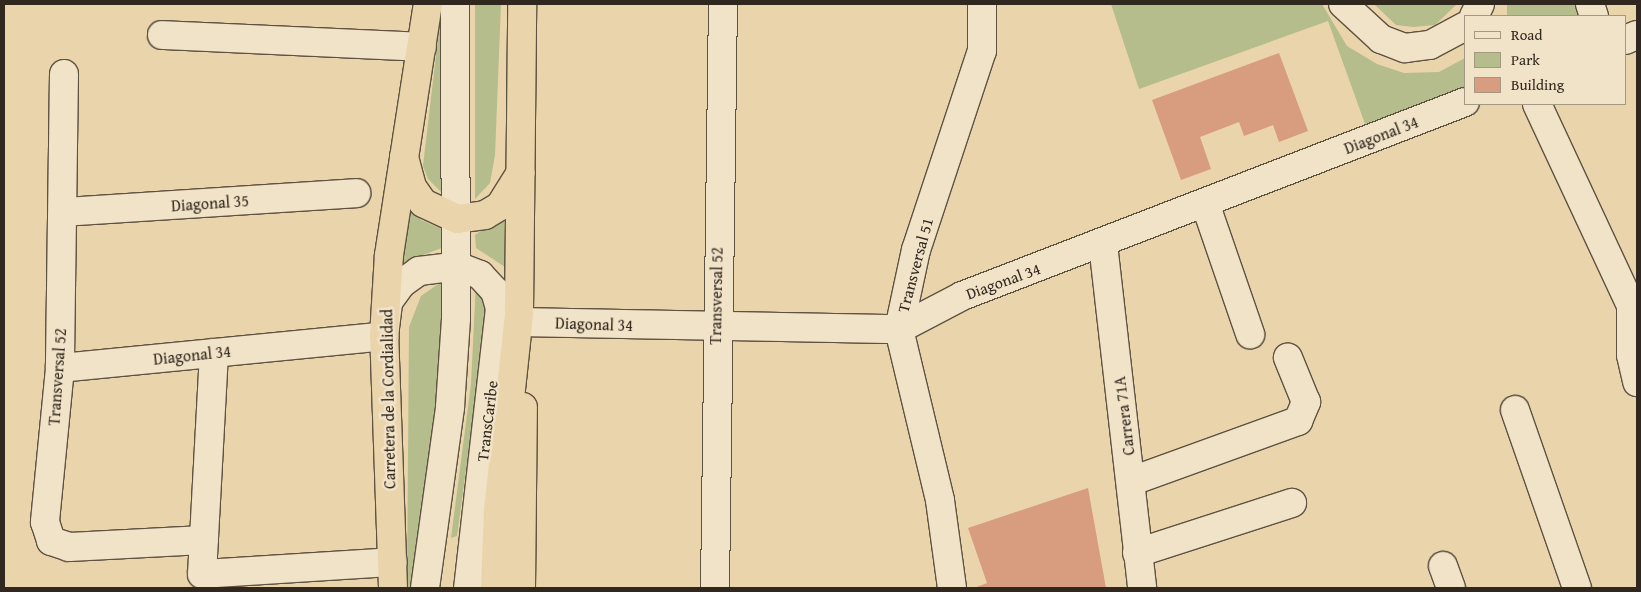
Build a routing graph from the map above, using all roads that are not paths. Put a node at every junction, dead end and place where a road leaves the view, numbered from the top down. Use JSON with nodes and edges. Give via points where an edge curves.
{"nodes":[{"id":1,"x":428,"y":4,"type":"edge"},
{"id":2,"x":455,"y":4,"type":"edge"},
{"id":3,"x":469,"y":4,"type":"edge"},
{"id":4,"x":522,"y":4,"type":"edge"},
{"id":5,"x":723,"y":4,"type":"edge"},
{"id":6,"x":982,"y":4,"type":"edge"},
{"id":7,"x":1343,"y":4,"type":"edge"},
{"id":8,"x":1464,"y":27,"type":"edge"},
{"id":9,"x":162,"y":35,"type":"dead end"},
{"id":10,"x":422,"y":47,"type":"junction"},
{"id":11,"x":64,"y":74,"type":"dead end"},
{"id":12,"x":1464,"y":102,"type":"edge"},
{"id":13,"x":1537,"y":105,"type":"edge"},
{"id":14,"x":403,"y":153,"type":"junction"},
{"id":15,"x":521,"y":173,"type":"junction"},
{"id":16,"x":356,"y":193,"type":"dead end"},
{"id":17,"x":1205,"y":203,"type":"junction"},
{"id":18,"x":64,"y":212,"type":"junction"},
{"id":19,"x":463,"y":219,"type":"junction"},
{"id":20,"x":1103,"y":244,"type":"junction"},
{"id":21,"x":462,"y":267,"type":"junction"},
{"id":22,"x":519,"y":318,"type":"junction"},
{"id":23,"x":715,"y":327,"type":"junction"},
{"id":24,"x":899,"y":329,"type":"junction"},
{"id":25,"x":1250,"y":334,"type":"dead end"},
{"id":26,"x":384,"y":336,"type":"junction"},
{"id":27,"x":214,"y":353,"type":"junction"},
{"id":28,"x":1288,"y":358,"type":"dead end"},
{"id":29,"x":60,"y":368,"type":"junction"},
{"id":30,"x":1637,"y":382,"type":"edge"},
{"id":31,"x":1515,"y":410,"type":"dead end"},
{"id":32,"x":1132,"y":481,"type":"junction"},
{"id":33,"x":1292,"y":503,"type":"dead end"},
{"id":34,"x":204,"y":540,"type":"junction"},
{"id":35,"x":1137,"y":553,"type":"junction"},
{"id":36,"x":393,"y":575,"type":"edge"},
{"id":37,"x":425,"y":588,"type":"edge"},
{"id":38,"x":441,"y":588,"type":"edge"},
{"id":39,"x":468,"y":588,"type":"edge"},
{"id":40,"x":495,"y":588,"type":"edge"},
{"id":41,"x":521,"y":588,"type":"edge"},
{"id":42,"x":715,"y":588,"type":"edge"},
{"id":43,"x":952,"y":588,"type":"edge"},
{"id":44,"x":1142,"y":588,"type":"edge"},
{"id":45,"x":1577,"y":588,"type":"edge"}],
"edges":[{"from":1,"to":10,"type":"highway","name":"Carretera de la Cordialidad"},
{"from":2,"to":19,"type":"street","name":"TransCaribe"},
{"from":3,"to":19,"type":"street","name":"TransCaribe"},
{"from":4,"to":15,"type":"highway"},
{"from":5,"to":23,"type":"street","name":"Transversal 52"},
{"from":6,"to":24,"type":"street","name":"Transversal 51","via":[[982,51],[916,250]]},
{"from":7,"to":8,"type":"street","via":[[1381,39],[1405,48],[1430,45]]},
{"from":9,"to":10,"type":"street"},
{"from":10,"to":14,"type":"highway","name":"Carretera de la Cordialidad"},
{"from":11,"to":18,"type":"street","name":"Transversal 52"},
{"from":12,"to":17,"type":"street","name":"Diagonal 34"},
{"from":13,"to":30,"type":"street","via":[[1631,306],[1631,354]]},
{"from":14,"to":19,"type":"highway","via":[[412,188],[423,203]]},
{"from":14,"to":26,"type":"highway","name":"Carretera de la Cordialidad","via":[[388,254]]},
{"from":15,"to":19,"type":"highway","via":[[500,206]]},
{"from":15,"to":22,"type":"highway"},
{"from":16,"to":18,"type":"street","name":"Diagonal 35"},
{"from":17,"to":20,"type":"street","name":"Diagonal 34"},
{"from":17,"to":25,"type":"street"},
{"from":18,"to":29,"type":"street","name":"Transversal 52"},
{"from":19,"to":21,"type":"street","name":"TransCaribe"},
{"from":20,"to":24,"type":"street","name":"Diagonal 34","via":[[962,296]]},
{"from":20,"to":32,"type":"street","name":"Carrera 71A"},
{"from":21,"to":26,"type":"street","via":[[419,271],[401,284],[388,302]]},
{"from":21,"to":37,"type":"street","name":"TransCaribe","via":[[450,407]]},
{"from":21,"to":38,"type":"street","name":"TransCaribe","via":[[466,369]]},
{"from":21,"to":39,"type":"street","name":"TransCaribe","via":[[490,283],[500,308]]},
{"from":22,"to":23,"type":"street","name":"Diagonal 34"},
{"from":22,"to":40,"type":"highway","via":[[498,511]]},
{"from":22,"to":41,"type":"highway","via":[[524,455]]},
{"from":23,"to":24,"type":"street","name":"Diagonal 34"},
{"from":23,"to":42,"type":"street","name":"Transversal 52"},
{"from":24,"to":43,"type":"street","name":"Transversal 51","via":[[940,500]]},
{"from":26,"to":27,"type":"street","name":"Diagonal 34"},
{"from":26,"to":36,"type":"highway","name":"Carretera de la Cordialidad"},
{"from":27,"to":29,"type":"street","name":"Diagonal 34"},
{"from":27,"to":34,"type":"street"},
{"from":28,"to":32,"type":"street","via":[[1306,402],[1298,421]]},
{"from":29,"to":34,"type":"street","name":"Transversal 52","via":[[45,522],[51,541],[69,547]]},
{"from":31,"to":45,"type":"street"},
{"from":32,"to":35,"type":"street","name":"Carrera 71A"},
{"from":33,"to":35,"type":"street"},
{"from":34,"to":36,"type":"street","via":[[202,574]]},
{"from":35,"to":44,"type":"street","name":"Carrera 71A"}]}
